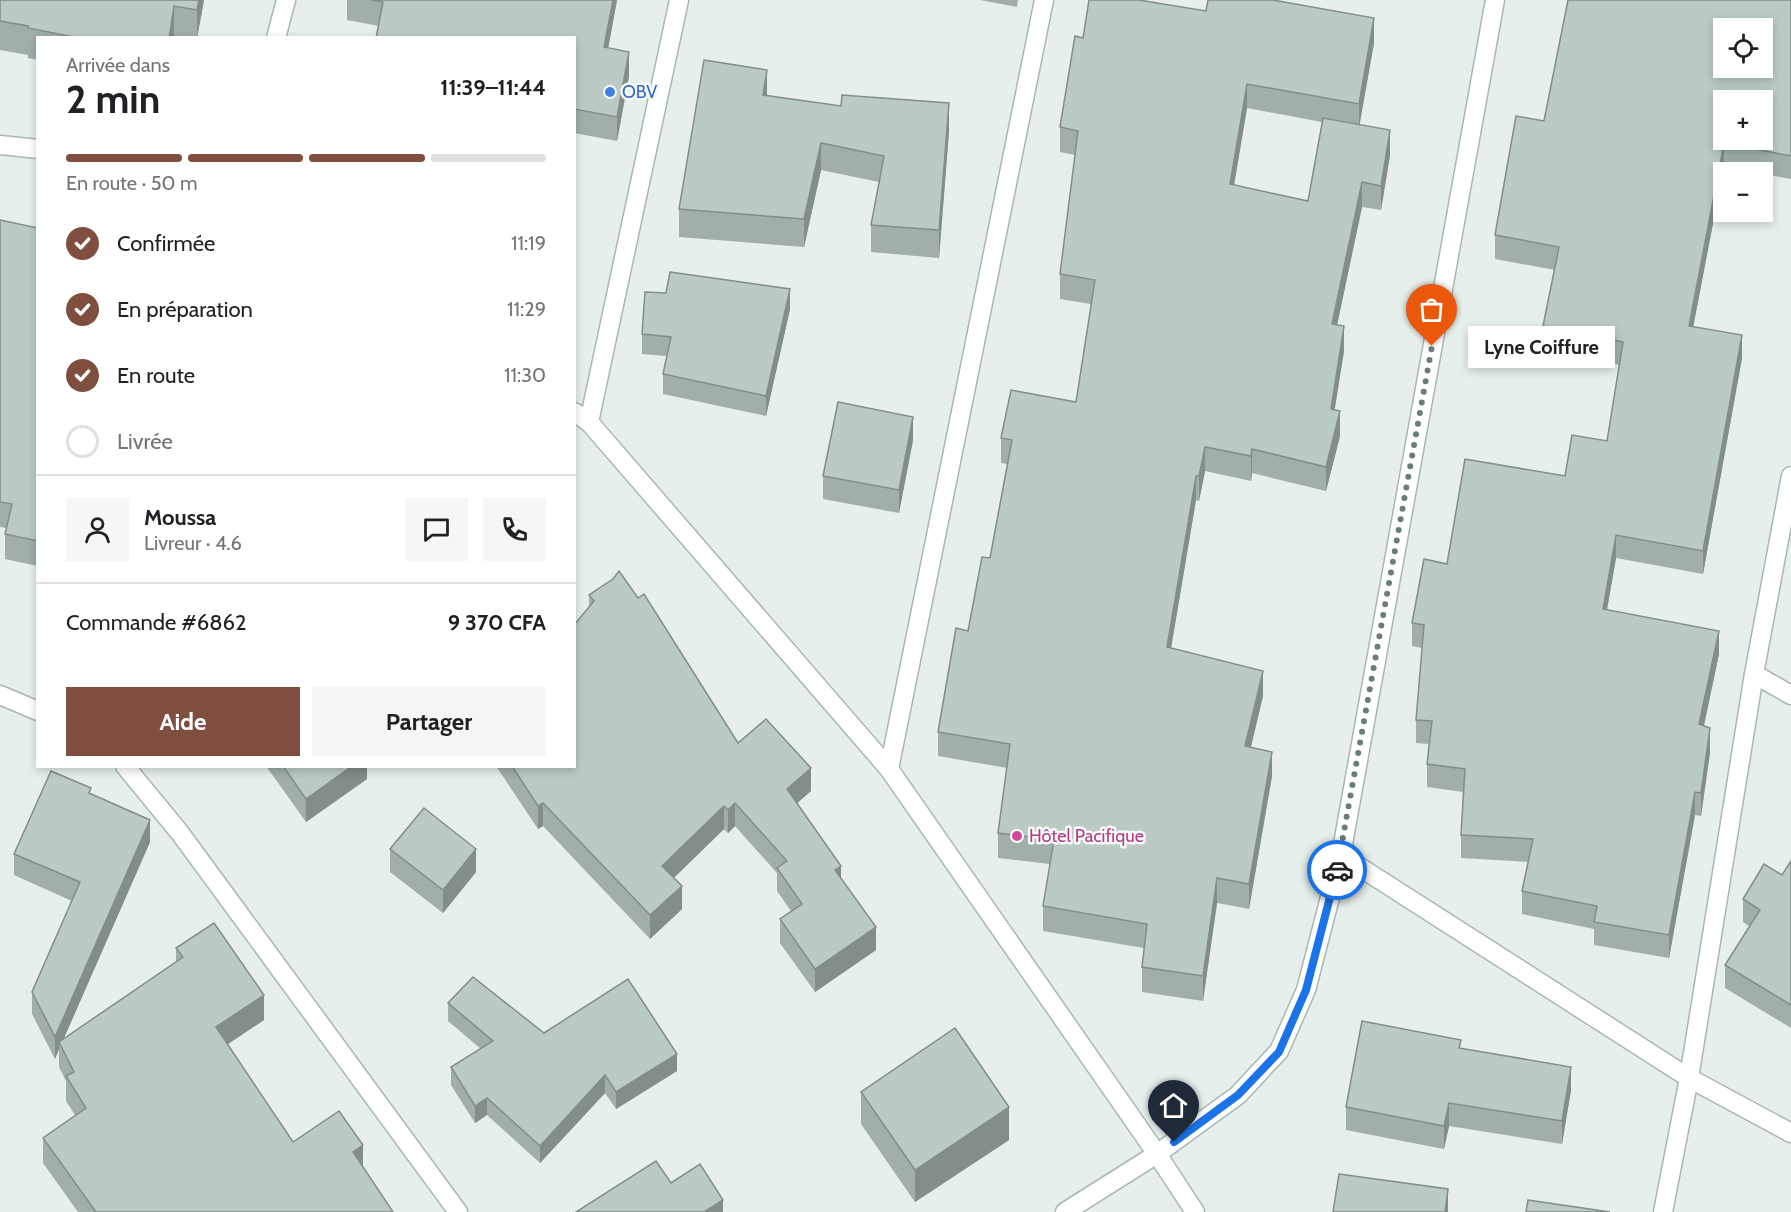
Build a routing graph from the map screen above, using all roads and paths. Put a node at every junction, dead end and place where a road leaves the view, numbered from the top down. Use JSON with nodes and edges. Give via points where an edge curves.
{"nodes":[{"id":1,"x":286,"y":0,"type":"edge"},
{"id":2,"x":679,"y":0,"type":"edge"},
{"id":3,"x":1044,"y":0,"type":"edge"},
{"id":4,"x":1495,"y":0,"type":"edge"},
{"id":5,"x":277,"y":36,"type":"edge"},
{"id":6,"x":0,"y":145,"type":"edge"},
{"id":7,"x":36,"y":149,"type":"edge"},
{"id":8,"x":582,"y":417,"type":"edge"},
{"id":9,"x":1791,"y":476,"type":"edge"},
{"id":10,"x":1754,"y":675,"type":"junction"},
{"id":11,"x":0,"y":695,"type":"edge"},
{"id":12,"x":1791,"y":695,"type":"edge"},
{"id":13,"x":36,"y":710,"type":"edge"},
{"id":14,"x":127,"y":768,"type":"edge"},
{"id":15,"x":889,"y":769,"type":"junction"},
{"id":16,"x":1341,"y":855,"type":"junction"},
{"id":17,"x":1689,"y":1078,"type":"junction"},
{"id":18,"x":1791,"y":1133,"type":"edge"},
{"id":19,"x":1157,"y":1154,"type":"junction"},
{"id":20,"x":458,"y":1212,"type":"edge"},
{"id":21,"x":1065,"y":1212,"type":"edge"},
{"id":22,"x":1195,"y":1212,"type":"edge"},
{"id":23,"x":1663,"y":1212,"type":"edge"}],
"edges":[{"from":1,"to":5,"type":"street"},
{"from":2,"to":8,"type":"street"},
{"from":3,"to":15,"type":"street"},
{"from":4,"to":16,"type":"street"},
{"from":6,"to":7,"type":"street"},
{"from":8,"to":15,"type":"street"},
{"from":9,"to":10,"type":"street"},
{"from":10,"to":12,"type":"street"},
{"from":10,"to":17,"type":"street"},
{"from":11,"to":13,"type":"street"},
{"from":14,"to":20,"type":"street","via":[[180,833]]},
{"from":15,"to":19,"type":"street"},
{"from":16,"to":17,"type":"street"},
{"from":16,"to":19,"type":"street","via":[[1306,990],[1279,1052],[1238,1095]]},
{"from":17,"to":18,"type":"street"},
{"from":17,"to":23,"type":"street"},
{"from":19,"to":21,"type":"street"},
{"from":19,"to":22,"type":"street"}]}
